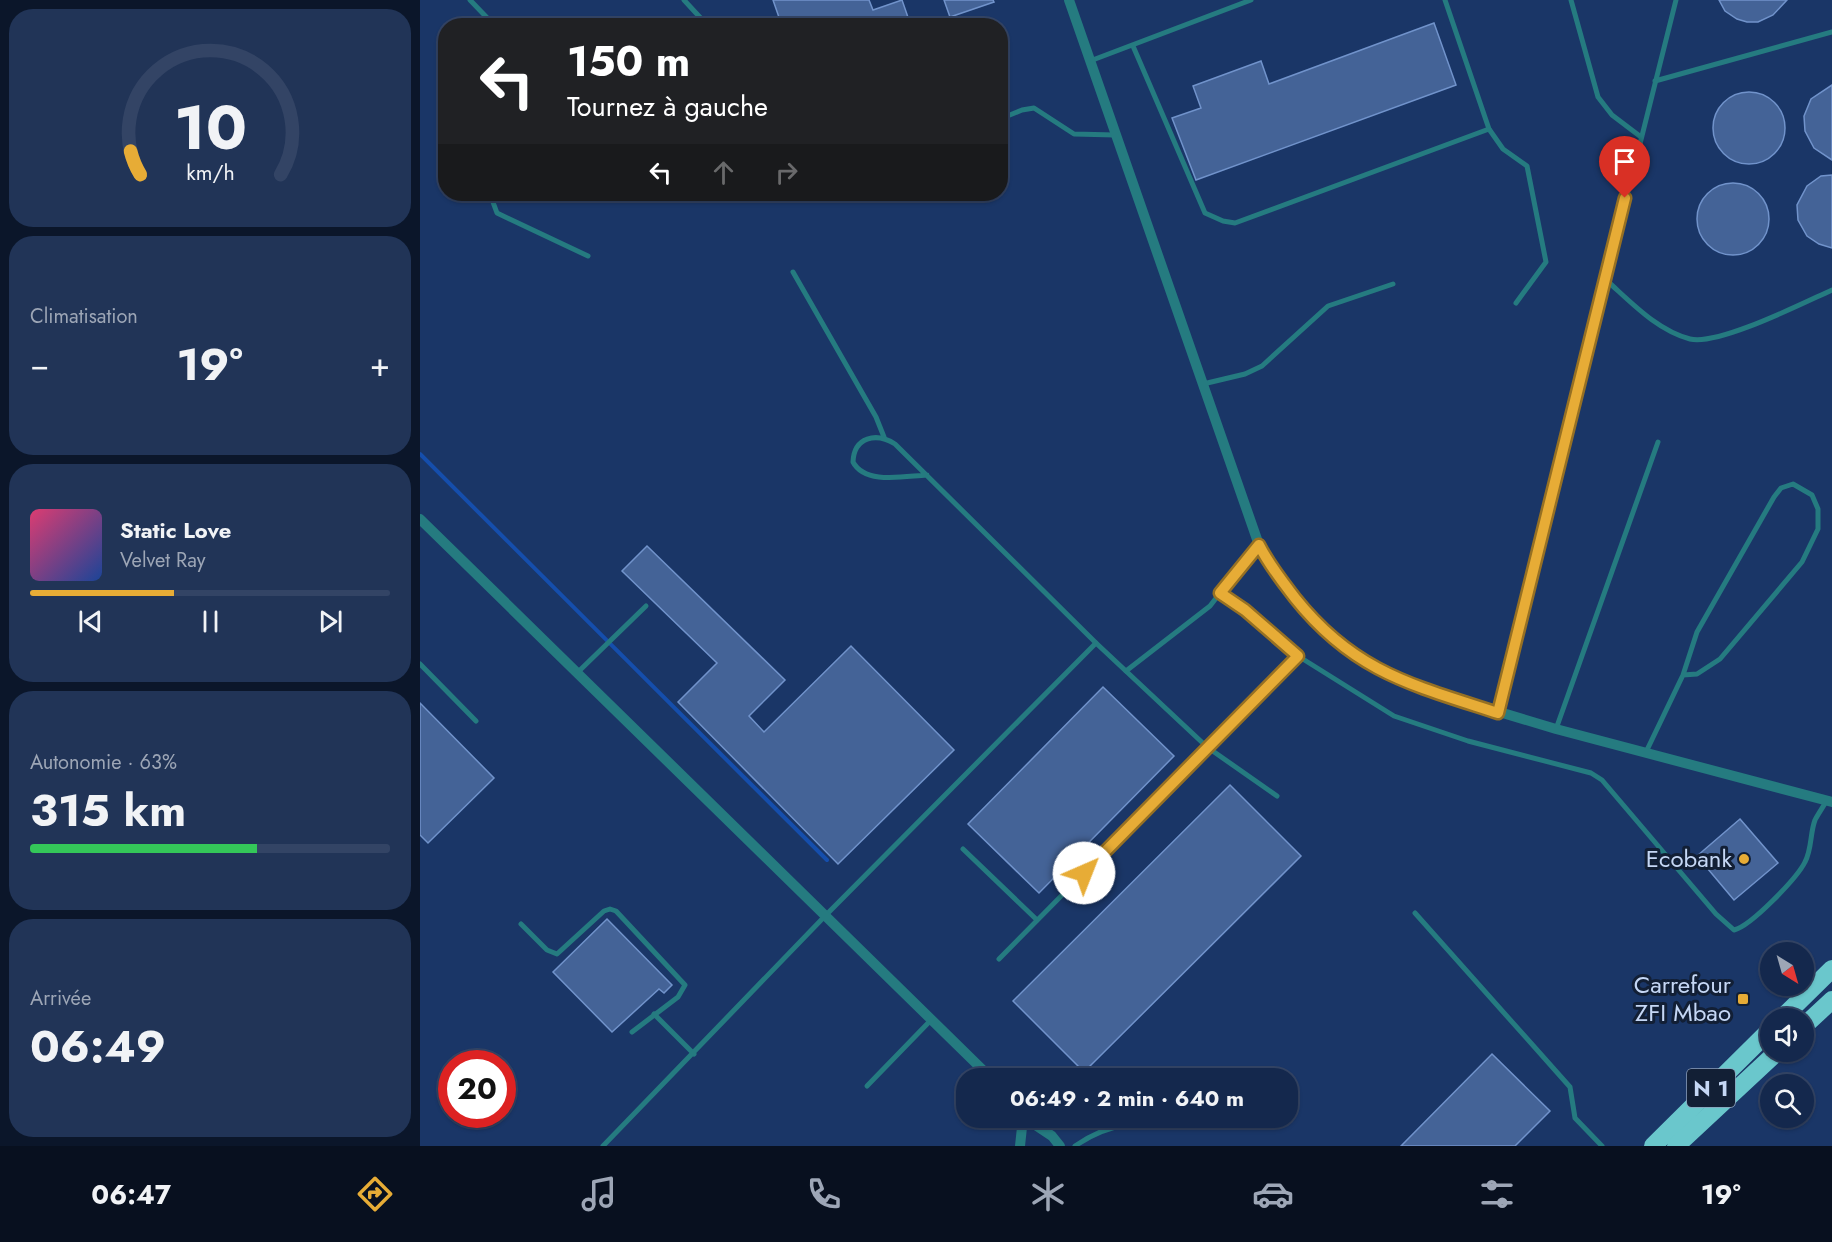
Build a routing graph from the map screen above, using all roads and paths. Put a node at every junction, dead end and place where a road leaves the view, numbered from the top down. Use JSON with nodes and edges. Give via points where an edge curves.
{"nodes":[{"id":1,"x":470,"y":0,"type":"edge"},
{"id":2,"x":684,"y":0,"type":"edge"},
{"id":3,"x":1069,"y":0,"type":"edge"},
{"id":4,"x":1251,"y":0,"type":"edge"},
{"id":5,"x":1445,"y":0,"type":"edge"},
{"id":6,"x":1571,"y":0,"type":"edge"},
{"id":7,"x":1676,"y":0,"type":"edge"},
{"id":8,"x":487,"y":18,"type":"edge"},
{"id":9,"x":701,"y":18,"type":"edge"},
{"id":10,"x":1832,"y":32,"type":"edge"},
{"id":11,"x":1133,"y":46,"type":"junction"},
{"id":12,"x":1090,"y":61,"type":"junction"},
{"id":13,"x":1655,"y":81,"type":"junction"},
{"id":14,"x":1008,"y":116,"type":"edge"},
{"id":15,"x":1489,"y":129,"type":"junction"},
{"id":16,"x":1117,"y":135,"type":"junction"},
{"id":17,"x":1641,"y":137,"type":"junction"},
{"id":18,"x":493,"y":201,"type":"edge"},
{"id":19,"x":588,"y":256,"type":"dead end"},
{"id":20,"x":793,"y":272,"type":"dead end"},
{"id":21,"x":1605,"y":279,"type":"junction"},
{"id":22,"x":1393,"y":284,"type":"dead end"},
{"id":23,"x":1832,"y":290,"type":"edge"},
{"id":24,"x":1516,"y":303,"type":"dead end"},
{"id":25,"x":1203,"y":384,"type":"junction"},
{"id":26,"x":884,"y":437,"type":"junction"},
{"id":27,"x":1658,"y":442,"type":"dead end"},
{"id":28,"x":927,"y":475,"type":"junction"},
{"id":29,"x":420,"y":519,"type":"edge"},
{"id":30,"x":1259,"y":545,"type":"junction"},
{"id":31,"x":1220,"y":593,"type":"junction"},
{"id":32,"x":646,"y":606,"type":"dead end"},
{"id":33,"x":1096,"y":643,"type":"junction"},
{"id":34,"x":1298,"y":656,"type":"junction"},
{"id":35,"x":420,"y":664,"type":"edge"},
{"id":36,"x":1126,"y":671,"type":"junction"},
{"id":37,"x":577,"y":673,"type":"junction"},
{"id":38,"x":1683,"y":675,"type":"junction"},
{"id":39,"x":1498,"y":713,"type":"junction"},
{"id":40,"x":476,"y":721,"type":"dead end"},
{"id":41,"x":1556,"y":729,"type":"junction"},
{"id":42,"x":1207,"y":747,"type":"junction"},
{"id":43,"x":1645,"y":753,"type":"junction"},
{"id":44,"x":1277,"y":796,"type":"dead end"},
{"id":45,"x":1830,"y":801,"type":"edge"},
{"id":46,"x":963,"y":849,"type":"dead end"},
{"id":47,"x":1415,"y":913,"type":"dead end"},
{"id":48,"x":825,"y":916,"type":"junction"},
{"id":49,"x":1037,"y":920,"type":"junction"},
{"id":50,"x":521,"y":924,"type":"dead end"},
{"id":51,"x":999,"y":959,"type":"dead end"},
{"id":52,"x":1832,"y":969,"type":"edge"},
{"id":53,"x":1832,"y":1000,"type":"edge"},
{"id":54,"x":1792,"y":1008,"type":"edge"},
{"id":55,"x":654,"y":1014,"type":"junction"},
{"id":56,"x":1814,"y":1017,"type":"edge"},
{"id":57,"x":931,"y":1020,"type":"junction"},
{"id":58,"x":632,"y":1032,"type":"dead end"},
{"id":59,"x":1760,"y":1040,"type":"edge"},
{"id":60,"x":694,"y":1054,"type":"junction"},
{"id":61,"x":1766,"y":1062,"type":"edge"},
{"id":62,"x":981,"y":1068,"type":"edge"},
{"id":63,"x":867,"y":1086,"type":"dead end"},
{"id":64,"x":1023,"y":1128,"type":"edge"},
{"id":65,"x":1040,"y":1128,"type":"edge"},
{"id":66,"x":1107,"y":1128,"type":"edge"},
{"id":67,"x":603,"y":1146,"type":"edge"},
{"id":68,"x":1020,"y":1146,"type":"edge"},
{"id":69,"x":1060,"y":1146,"type":"edge"},
{"id":70,"x":1075,"y":1146,"type":"edge"},
{"id":71,"x":1602,"y":1146,"type":"edge"},
{"id":72,"x":1653,"y":1146,"type":"edge"},
{"id":73,"x":1676,"y":1146,"type":"edge"}],
"edges":[{"from":1,"to":8,"type":"lane"},
{"from":2,"to":9,"type":"lane"},
{"from":3,"to":12,"type":"street"},
{"from":4,"to":11,"type":"lane"},
{"from":5,"to":15,"type":"lane"},
{"from":6,"to":17,"type":"lane","via":[[1598,98],[1612,115]]},
{"from":7,"to":13,"type":"lane"},
{"from":10,"to":13,"type":"lane"},
{"from":11,"to":12,"type":"lane"},
{"from":11,"to":15,"type":"lane","via":[[1205,213],[1223,221],[1235,223]]},
{"from":12,"to":16,"type":"street"},
{"from":13,"to":17,"type":"lane"},
{"from":14,"to":16,"type":"lane","via":[[1034,108],[1074,134]]},
{"from":15,"to":24,"type":"lane","via":[[1503,149],[1527,166],[1546,262]]},
{"from":16,"to":25,"type":"street"},
{"from":17,"to":21,"type":"lane"},
{"from":18,"to":19,"type":"lane","via":[[497,213]]},
{"from":20,"to":26,"type":"lane"},
{"from":21,"to":23,"type":"lane","via":[[1655,323],[1691,339],[1719,337]]},
{"from":21,"to":39,"type":"lane"},
{"from":22,"to":25,"type":"lane","via":[[1328,306],[1262,366]]},
{"from":25,"to":30,"type":"street"},
{"from":26,"to":28,"type":"lane"},
{"from":26,"to":28,"type":"lane","via":[[873,436],[857,447],[853,462],[856,469],[885,477]]},
{"from":27,"to":41,"type":"lane"},
{"from":28,"to":33,"type":"lane"},
{"from":29,"to":37,"type":"street"},
{"from":30,"to":31,"type":"lane"},
{"from":30,"to":39,"type":"street","via":[[1312,619],[1355,656],[1410,685]]},
{"from":31,"to":34,"type":"lane"},
{"from":31,"to":36,"type":"lane","via":[[1210,606]]},
{"from":32,"to":37,"type":"lane"},
{"from":33,"to":36,"type":"lane"},
{"from":33,"to":48,"type":"lane"},
{"from":34,"to":42,"type":"lane"},
{"from":34,"to":45,"type":"lane","via":[[1394,716],[1468,741],[1591,773],[1602,780],[1734,930],[1765,907],[1799,871],[1806,861],[1815,820]]},
{"from":35,"to":40,"type":"lane"},
{"from":36,"to":42,"type":"lane"},
{"from":37,"to":48,"type":"street"},
{"from":38,"to":38,"type":"lane","via":[[1697,632],[1774,496],[1781,488],[1793,484],[1812,495],[1818,509],[1818,529],[1802,562],[1720,659],[1697,674]]},
{"from":38,"to":43,"type":"lane"},
{"from":39,"to":41,"type":"street"},
{"from":41,"to":43,"type":"street"},
{"from":42,"to":44,"type":"lane"},
{"from":42,"to":49,"type":"lane"},
{"from":43,"to":45,"type":"street"},
{"from":46,"to":49,"type":"lane"},
{"from":47,"to":71,"type":"lane","via":[[1570,1087],[1575,1118]]},
{"from":48,"to":57,"type":"street"},
{"from":48,"to":60,"type":"lane"},
{"from":49,"to":51,"type":"lane"},
{"from":50,"to":55,"type":"lane","via":[[556,954],[604,911],[616,911],[686,985],[678,997]]},
{"from":52,"to":54,"type":"highway"},
{"from":53,"to":56,"type":"highway"},
{"from":55,"to":58,"type":"lane"},
{"from":55,"to":60,"type":"lane"},
{"from":57,"to":62,"type":"street"},
{"from":57,"to":63,"type":"lane"},
{"from":59,"to":72,"type":"highway","number":"N 1"},
{"from":60,"to":67,"type":"lane"},
{"from":61,"to":73,"type":"highway","number":"N 1"},
{"from":64,"to":68,"type":"street"},
{"from":65,"to":69,"type":"street"},
{"from":66,"to":70,"type":"lane"}]}
